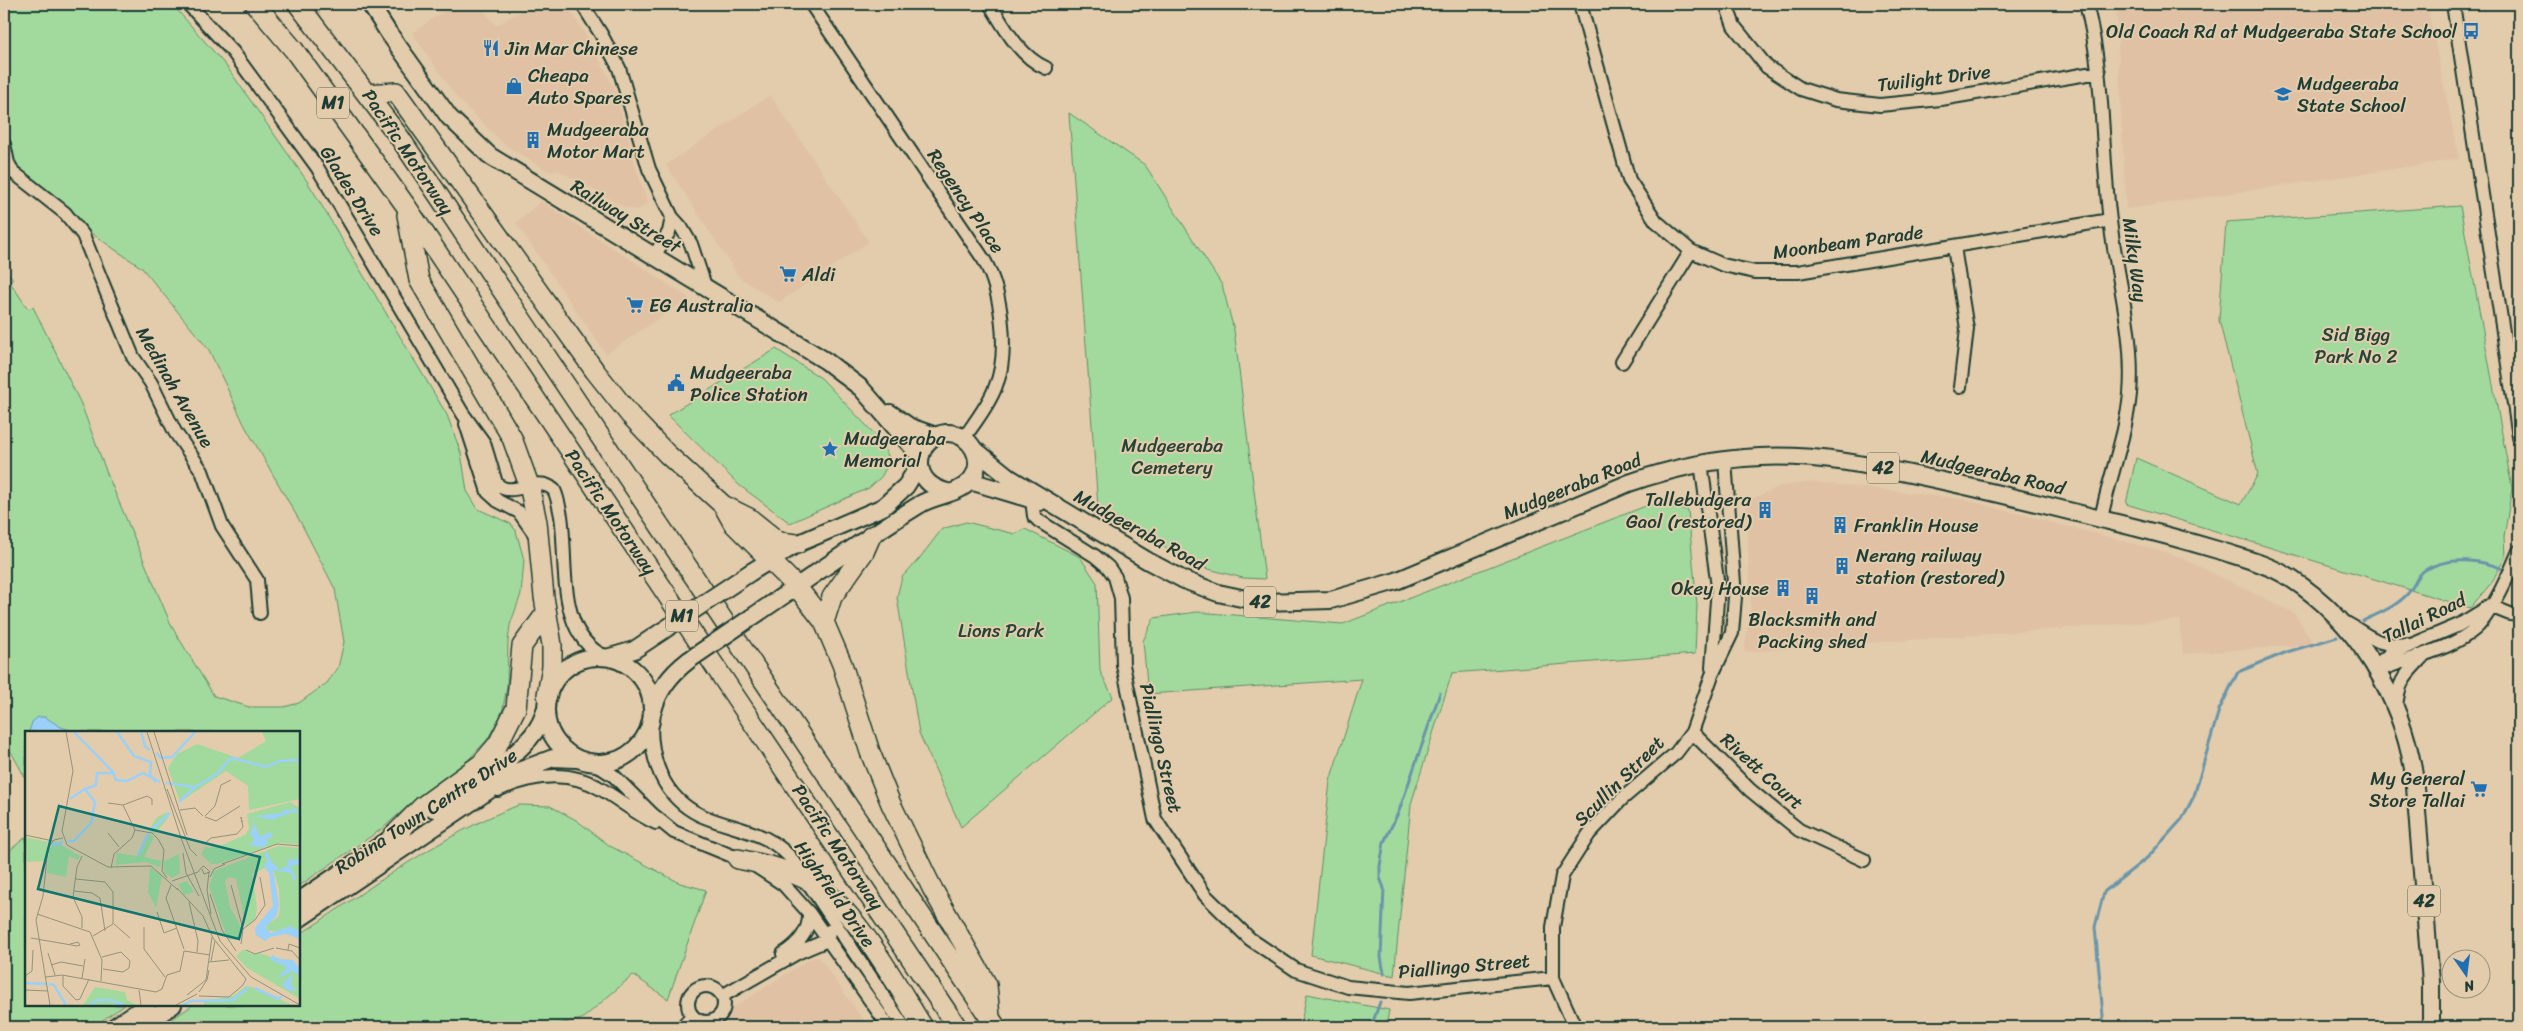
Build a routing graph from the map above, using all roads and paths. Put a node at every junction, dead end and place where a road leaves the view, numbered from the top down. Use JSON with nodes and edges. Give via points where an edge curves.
{"nodes":[{"id":1,"x":188,"y":4,"type":"edge"},
{"id":2,"x":255,"y":4,"type":"edge"},
{"id":3,"x":298,"y":4,"type":"edge"},
{"id":4,"x":582,"y":4,"type":"edge"},
{"id":5,"x":811,"y":4,"type":"edge"},
{"id":6,"x":990,"y":4,"type":"edge"},
{"id":7,"x":1580,"y":4,"type":"edge"},
{"id":8,"x":1726,"y":4,"type":"edge"},
{"id":9,"x":2086,"y":4,"type":"edge"},
{"id":10,"x":2453,"y":4,"type":"edge"},
{"id":11,"x":369,"y":6,"type":"edge"},
{"id":12,"x":1046,"y":68,"type":"dead end"},
{"id":13,"x":2099,"y":72,"type":"junction"},
{"id":14,"x":368,"y":94,"type":"junction"},
{"id":15,"x":4,"y":144,"type":"edge"},
{"id":16,"x":406,"y":206,"type":"junction"},
{"id":17,"x":672,"y":217,"type":"junction"},
{"id":18,"x":2110,"y":220,"type":"junction"},
{"id":19,"x":1954,"y":247,"type":"junction"},
{"id":20,"x":1691,"y":251,"type":"junction"},
{"id":21,"x":654,"y":256,"type":"junction"},
{"id":22,"x":705,"y":286,"type":"junction"},
{"id":23,"x":1622,"y":362,"type":"dead end"},
{"id":24,"x":1960,"y":387,"type":"dead end"},
{"id":25,"x":872,"y":400,"type":"junction"},
{"id":26,"x":463,"y":414,"type":"junction"},
{"id":27,"x":936,"y":436,"type":"junction"},
{"id":28,"x":2519,"y":437,"type":"edge"},
{"id":29,"x":969,"y":443,"type":"junction"},
{"id":30,"x":920,"y":460,"type":"junction"},
{"id":31,"x":1725,"y":460,"type":"junction"},
{"id":32,"x":1701,"y":463,"type":"junction"},
{"id":33,"x":970,"y":482,"type":"junction"},
{"id":34,"x":529,"y":485,"type":"junction"},
{"id":35,"x":947,"y":492,"type":"junction"},
{"id":36,"x":1032,"y":500,"type":"junction"},
{"id":37,"x":723,"y":505,"type":"junction"},
{"id":38,"x":1055,"y":505,"type":"junction"},
{"id":39,"x":2101,"y":519,"type":"junction"},
{"id":40,"x":871,"y":536,"type":"junction"},
{"id":41,"x":797,"y":544,"type":"junction"},
{"id":42,"x":540,"y":545,"type":"junction"},
{"id":43,"x":2517,"y":556,"type":"edge"},
{"id":44,"x":769,"y":560,"type":"junction"},
{"id":45,"x":797,"y":587,"type":"junction"},
{"id":46,"x":2490,"y":606,"type":"junction"},
{"id":47,"x":260,"y":613,"type":"dead end"},
{"id":48,"x":546,"y":614,"type":"junction"},
{"id":49,"x":2519,"y":615,"type":"edge"},
{"id":50,"x":2340,"y":620,"type":"junction"},
{"id":51,"x":824,"y":622,"type":"junction"},
{"id":52,"x":2418,"y":642,"type":"junction"},
{"id":53,"x":2427,"y":652,"type":"junction"},
{"id":54,"x":608,"y":657,"type":"junction"},
{"id":55,"x":2376,"y":668,"type":"junction"},
{"id":56,"x":1712,"y":675,"type":"junction"},
{"id":57,"x":546,"y":700,"type":"junction"},
{"id":58,"x":2396,"y":707,"type":"junction"},
{"id":59,"x":651,"y":720,"type":"junction"},
{"id":60,"x":1692,"y":732,"type":"junction"},
{"id":61,"x":589,"y":762,"type":"junction"},
{"id":62,"x":467,"y":804,"type":"junction"},
{"id":63,"x":674,"y":832,"type":"junction"},
{"id":64,"x":392,"y":837,"type":"junction"},
{"id":65,"x":738,"y":858,"type":"junction"},
{"id":66,"x":1864,"y":860,"type":"dead end"},
{"id":67,"x":805,"y":879,"type":"junction"},
{"id":68,"x":300,"y":900,"type":"edge"},
{"id":69,"x":809,"y":913,"type":"junction"},
{"id":70,"x":831,"y":917,"type":"junction"},
{"id":71,"x":300,"y":918,"type":"edge"},
{"id":72,"x":827,"y":939,"type":"junction"},
{"id":73,"x":1553,"y":978,"type":"junction"},
{"id":74,"x":719,"y":992,"type":"junction"},
{"id":75,"x":146,"y":1006,"type":"edge"},
{"id":76,"x":172,"y":1006,"type":"edge"},
{"id":77,"x":692,"y":1016,"type":"junction"},
{"id":78,"x":993,"y":1022,"type":"edge"},
{"id":79,"x":114,"y":1027,"type":"edge"},
{"id":80,"x":140,"y":1027,"type":"edge"},
{"id":81,"x":682,"y":1027,"type":"edge"},
{"id":82,"x":889,"y":1027,"type":"edge"},
{"id":83,"x":904,"y":1027,"type":"edge"},
{"id":84,"x":923,"y":1027,"type":"edge"},
{"id":85,"x":958,"y":1027,"type":"edge"},
{"id":86,"x":1575,"y":1027,"type":"edge"},
{"id":87,"x":2431,"y":1027,"type":"edge"}],
"edges":[{"from":1,"to":26,"type":"street","name":"Glades Drive","via":[[233,52],[317,167]]},
{"from":2,"to":16,"type":"highway","name":"Pacific Motorway","number":"M1","via":[[294,50]]},
{"from":3,"to":14,"type":"highway","name":"Pacific Motorway","number":"M1"},
{"from":4,"to":17,"type":"street","via":[[619,68],[649,169]]},
{"from":5,"to":29,"type":"street","name":"Regency Place","via":[[994,279],[1000,315],[1002,364],[995,389]]},
{"from":6,"to":12,"type":"street","via":[[1020,48],[1036,64]]},
{"from":7,"to":20,"type":"street","name":"Moonbeam Parade","via":[[1629,180],[1656,221]]},
{"from":8,"to":13,"type":"street","name":"Twilight Drive","via":[[1734,26],[1767,67],[1801,89],[1836,100],[1880,105],[1942,99]]},
{"from":9,"to":13,"type":"street","name":"Milky Way"},
{"from":10,"to":28,"type":"street"},
{"from":11,"to":21,"type":"main road","name":"Railway Street","via":[[449,117],[484,152]]},
{"from":13,"to":18,"type":"street","name":"Milky Way"},
{"from":14,"to":37,"type":"highway","number":"M1","via":[[396,92],[612,392],[647,434]]},
{"from":14,"to":78,"type":"highway","name":"Pacific Motorway","number":"M1"},
{"from":15,"to":47,"type":"street","name":"Medinah Avenue","via":[[8,163],[14,172],[65,213],[83,235],[133,357],[152,383],[175,432],[202,471],[222,526],[257,580]]},
{"from":16,"to":34,"type":"highway","number":"M1","via":[[418,280],[508,431]]},
{"from":16,"to":85,"type":"highway","name":"Pacific Motorway","number":"M1"},
{"from":17,"to":21,"type":"street","via":[[669,232]]},
{"from":17,"to":22,"type":"street","via":[[691,244]]},
{"from":18,"to":19,"type":"street","name":"Moonbeam Parade"},
{"from":18,"to":39,"type":"street","name":"Milky Way","via":[[2131,368],[2125,424]]},
{"from":19,"to":20,"type":"street","name":"Moonbeam Parade","via":[[1798,272],[1756,272],[1723,265]]},
{"from":19,"to":24,"type":"street","via":[[1967,329]]},
{"from":20,"to":23,"type":"street"},
{"from":21,"to":22,"type":"main road","name":"Railway Street"},
{"from":22,"to":25,"type":"main road","name":"Railway Street","via":[[826,361]]},
{"from":25,"to":27,"type":"main road","name":"Railway Street","via":[[910,427]]},
{"from":25,"to":30,"type":"main road","name":"Railway Street"},
{"from":26,"to":34,"type":"street","name":"Glades Drive","via":[[484,443],[499,486],[511,490]]},
{"from":26,"to":42,"type":"street","name":"Glades Drive","via":[[487,489],[496,499],[523,516]]},
{"from":27,"to":29,"type":"main road","via":[[945,433]]},
{"from":27,"to":30,"type":"main road","via":[[929,441]]},
{"from":29,"to":33,"type":"main road","via":[[977,466]]},
{"from":29,"to":38,"type":"main road","name":"Mudgeeraba Road","number":"42","via":[[1010,478]]},
{"from":30,"to":35,"type":"main road","via":[[927,482]]},
{"from":30,"to":41,"type":"main road","via":[[906,486],[883,507]]},
{"from":31,"to":32,"type":"main road","name":"Mudgeeraba Road","number":"42"},
{"from":31,"to":39,"type":"main road","name":"Mudgeeraba Road","number":"42","via":[[1814,458],[1890,469],[2032,500]]},
{"from":31,"to":56,"type":"street","name":"Scullin Street","via":[[1735,597],[1732,633]]},
{"from":32,"to":38,"type":"main road","name":"Mudgeeraba Road","number":"42","via":[[1629,483],[1396,581],[1322,600],[1260,602],[1218,593],[1148,561]]},
{"from":32,"to":56,"type":"street","name":"Scullin Street","via":[[1718,587]]},
{"from":33,"to":35,"type":"main road"},
{"from":33,"to":36,"type":"main road","name":"Mudgeeraba Road","number":"42"},
{"from":34,"to":42,"type":"highway","number":"M1"},
{"from":34,"to":54,"type":"street","via":[[545,484],[556,493],[573,622],[588,644]]},
{"from":35,"to":40,"type":"main road","via":[[921,503]]},
{"from":36,"to":38,"type":"main road","name":"Mudgeeraba Road","number":"42"},
{"from":36,"to":73,"type":"street","name":"Piallingo Street","via":[[1034,516],[1039,521],[1095,556],[1108,566],[1115,577],[1121,598],[1124,665],[1155,819],[1205,895],[1250,940],[1296,970],[1348,987],[1408,993]]},
{"from":37,"to":41,"type":"highway","number":"M1","via":[[749,518],[779,542]]},
{"from":37,"to":44,"type":"highway","number":"M1","via":[[733,523]]},
{"from":39,"to":50,"type":"main road","name":"Mudgeeraba Road","number":"42","via":[[2245,558],[2288,576],[2318,598]]},
{"from":40,"to":45,"type":"main road"},
{"from":40,"to":51,"type":"highway","via":[[864,552],[832,598]]},
{"from":41,"to":44,"type":"main road"},
{"from":42,"to":48,"type":"highway","number":"M1"},
{"from":43,"to":46,"type":"street"},
{"from":44,"to":45,"type":"highway","number":"M1"},
{"from":44,"to":54,"type":"main road","bridge":true,"via":[[634,650]]},
{"from":45,"to":51,"type":"highway","number":"M1"},
{"from":45,"to":59,"type":"main road","bridge":true,"via":[[689,660],[663,687]]},
{"from":46,"to":49,"type":"street","name":"Tallai Road"},
{"from":46,"to":52,"type":"street","name":"Tallai Road","via":[[2458,625]]},
{"from":46,"to":53,"type":"street","name":"Tallai Road","via":[[2483,620],[2462,638]]},
{"from":48,"to":57,"type":"highway","number":"M1","via":[[552,667]]},
{"from":48,"to":64,"type":"highway","via":[[522,646],[517,702],[498,744],[481,764],[423,806]]},
{"from":50,"to":52,"type":"street","via":[[2378,642]]},
{"from":50,"to":55,"type":"main road","name":"Mudgeeraba Road","number":"42"},
{"from":51,"to":78,"type":"highway","number":"M1","via":[[891,804],[932,888],[987,985]]},
{"from":52,"to":55,"type":"street","name":"Tallai Road","via":[[2390,654]]},
{"from":53,"to":55,"type":"street","name":"Tallai Road"},
{"from":53,"to":58,"type":"street","via":[[2398,687]]},
{"from":54,"to":57,"type":"main road","via":[[584,658],[571,664],[557,676]]},
{"from":54,"to":59,"type":"main road","via":[[628,665],[642,678],[651,699]]},
{"from":55,"to":58,"type":"main road","name":"Mudgeeraba Road","number":"42"},
{"from":56,"to":60,"type":"street","name":"Scullin Street"},
{"from":57,"to":61,"type":"main road","via":[[547,723],[554,739],[568,753]]},
{"from":57,"to":64,"type":"main road","name":"Robina Town Centre Drive","via":[[541,724],[523,747]]},
{"from":58,"to":87,"type":"main road","name":"Mudgeeraba Road","number":"42","via":[[2414,775],[2431,982]]},
{"from":59,"to":61,"type":"main road","via":[[645,737],[634,750],[616,760]]},
{"from":59,"to":67,"type":"street","name":"Highfield Drive","via":[[656,766],[678,800],[700,815],[771,841],[791,858]]},
{"from":60,"to":66,"type":"street","name":"Rivett Court","via":[[1750,790],[1800,830]]},
{"from":60,"to":73,"type":"street","name":"Scullin Street","via":[[1676,754],[1622,800],[1589,834],[1562,876],[1553,928]]},
{"from":61,"to":62,"type":"main road","name":"Robina Town Centre Drive","via":[[563,757],[538,762],[509,776]]},
{"from":61,"to":63,"type":"street","name":"Highfield Drive","via":[[614,776]]},
{"from":62,"to":63,"type":"street","via":[[526,780],[566,776],[592,784],[637,814]]},
{"from":62,"to":71,"type":"main road","name":"Robina Town Centre Drive"},
{"from":63,"to":65,"type":"street","name":"Highfield Drive"},
{"from":64,"to":68,"type":"main road","name":"Robina Town Centre Drive"},
{"from":65,"to":67,"type":"highway"},
{"from":65,"to":69,"type":"street","name":"Highfield Drive","via":[[777,879]]},
{"from":67,"to":70,"type":"street","name":"Highfield Drive"},
{"from":67,"to":84,"type":"highway","via":[[832,897],[846,912]]},
{"from":69,"to":72,"type":"street","name":"Highfield Drive"},
{"from":69,"to":74,"type":"street","via":[[806,932],[795,945]]},
{"from":70,"to":72,"type":"street"},
{"from":70,"to":83,"type":"street","name":"Highfield Drive"},
{"from":72,"to":74,"type":"street"},
{"from":72,"to":82,"type":"street","name":"Highfield Drive"},
{"from":73,"to":86,"type":"street","name":"Scullin Street"},
{"from":74,"to":77,"type":"street","via":[[705,986],[694,991],[688,1002]]},
{"from":74,"to":77,"type":"street","via":[[724,1004],[723,1012],[714,1020],[704,1022]]},
{"from":75,"to":79,"type":"main road"},
{"from":76,"to":80,"type":"main road"},
{"from":77,"to":81,"type":"street"}]}
